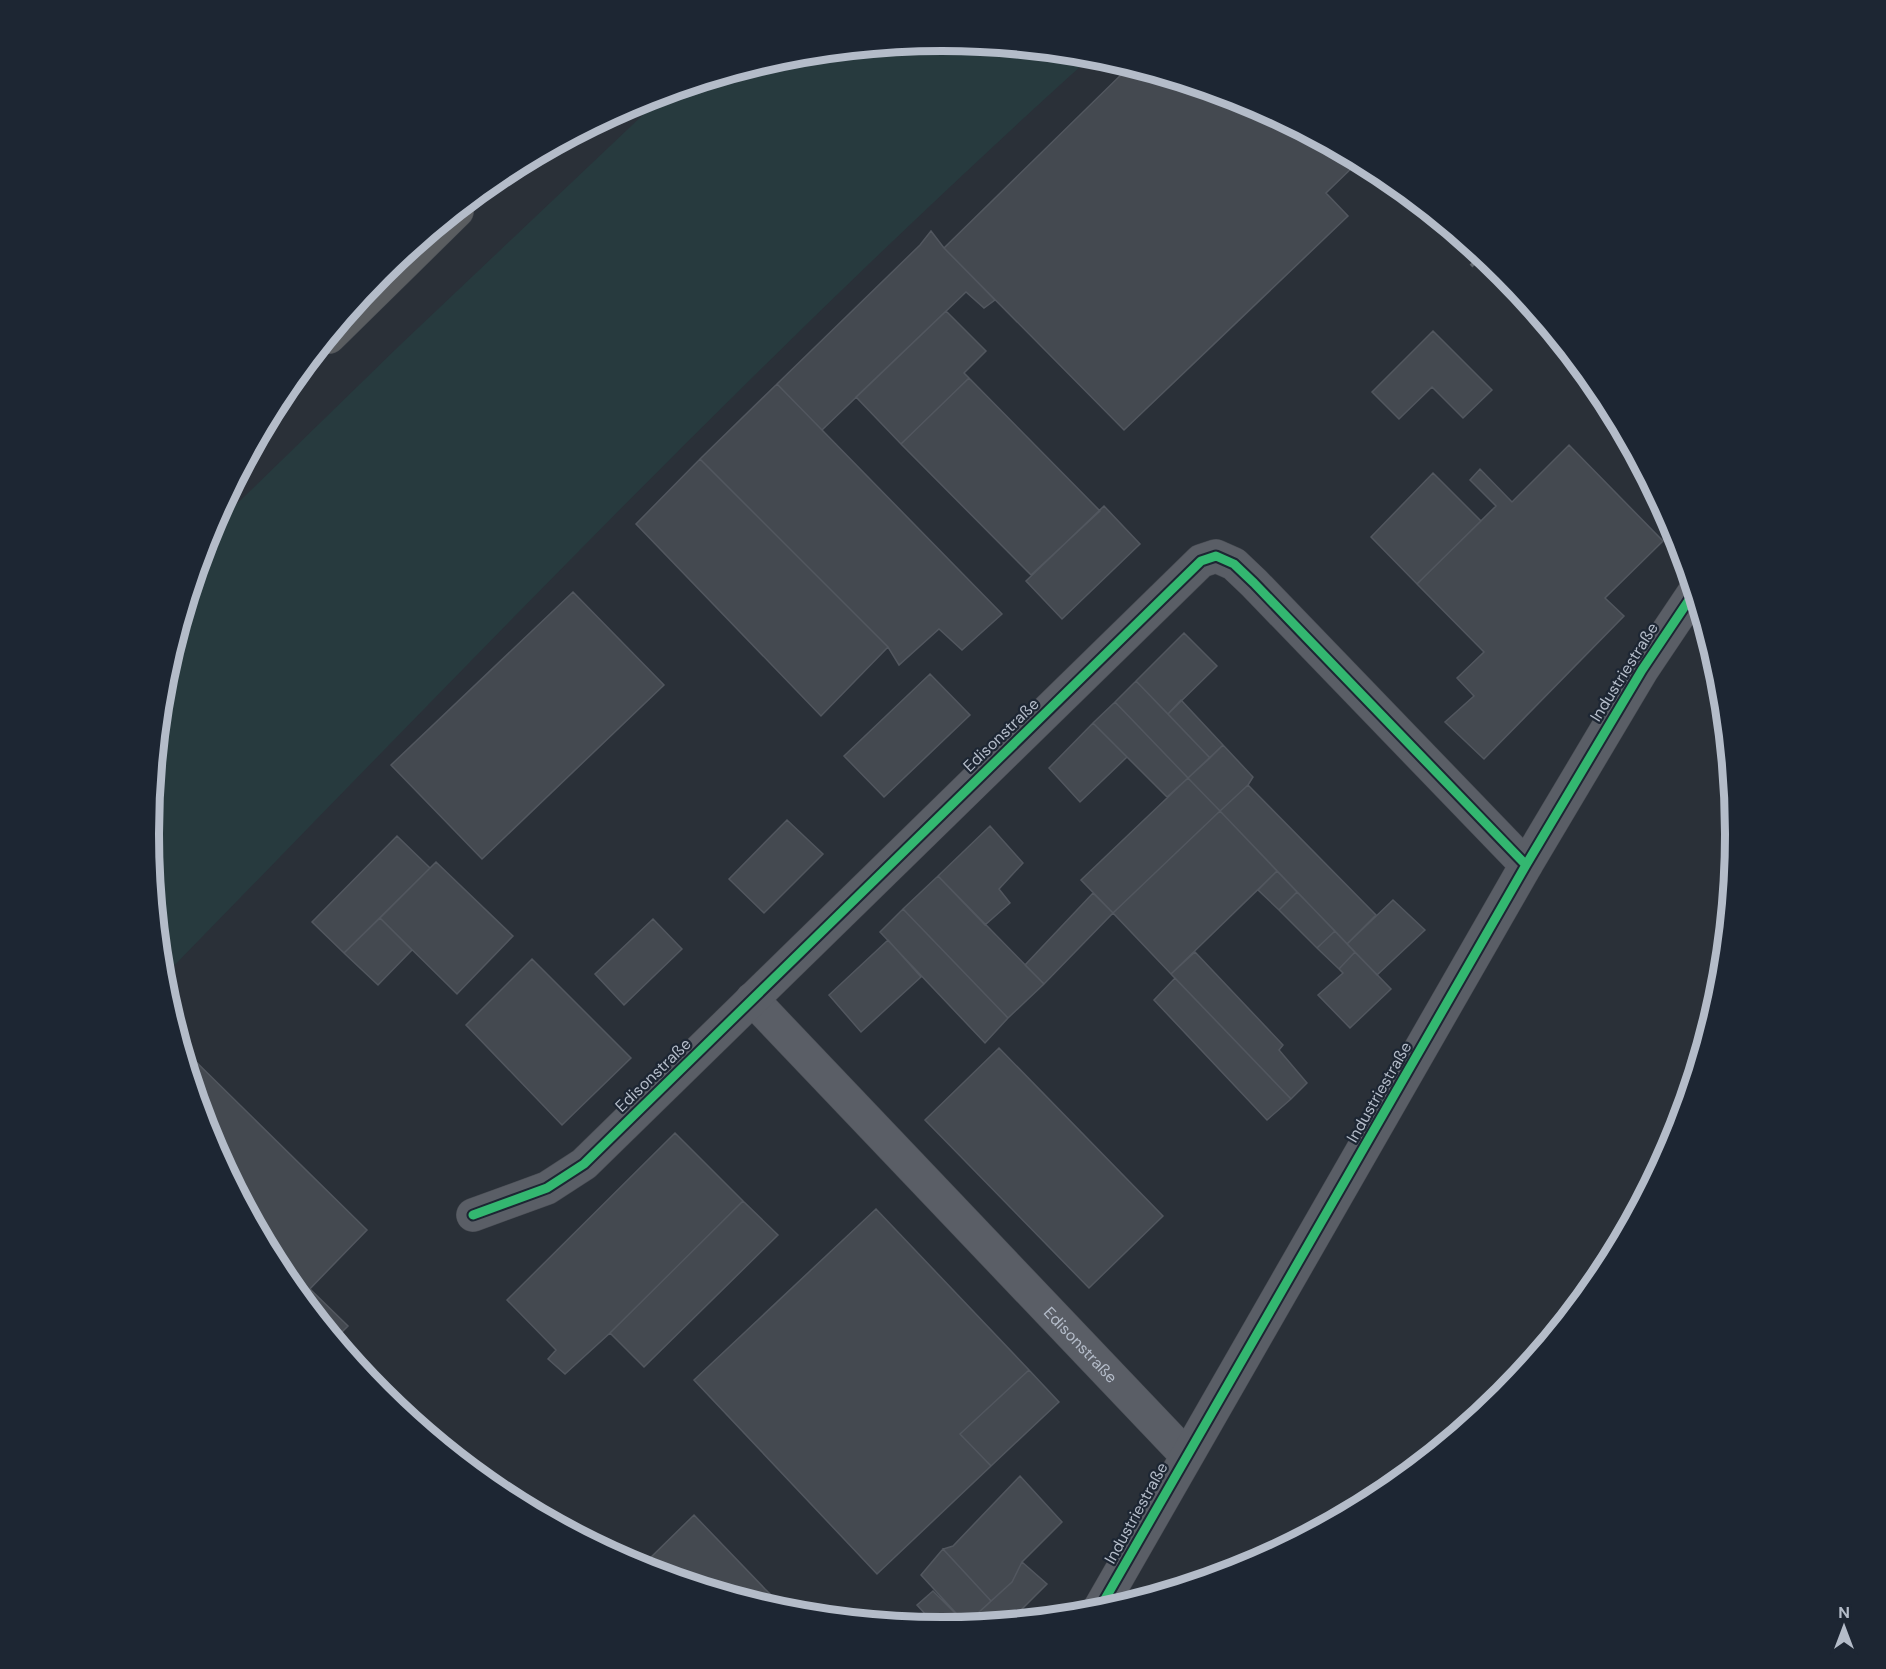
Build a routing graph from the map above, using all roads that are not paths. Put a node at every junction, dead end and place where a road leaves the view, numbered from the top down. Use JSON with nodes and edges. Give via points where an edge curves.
{"nodes":[{"id":1,"x":1690,"y":599,"type":"edge"},
{"id":2,"x":1526,"y":865,"type":"junction"},
{"id":3,"x":752,"y":999,"type":"junction"},
{"id":4,"x":473,"y":1215,"type":"dead end"},
{"id":5,"x":1186,"y":1455,"type":"junction"},
{"id":6,"x":1104,"y":1601,"type":"edge"}],
"edges":[{"from":1,"to":2,"type":"street","name":"Industriestraße","via":[[1642,670]]},
{"from":2,"to":3,"type":"street","name":"Edisonstraße","via":[[1254,583],[1234,564],[1216,556],[1201,561],[1181,578]]},
{"from":2,"to":5,"type":"street","name":"Industriestraße"},
{"from":3,"to":4,"type":"street","name":"Edisonstraße","via":[[584,1164],[547,1188]]},
{"from":3,"to":5,"type":"street","name":"Edisonstraße"},
{"from":5,"to":6,"type":"street","name":"Industriestraße"}]}
